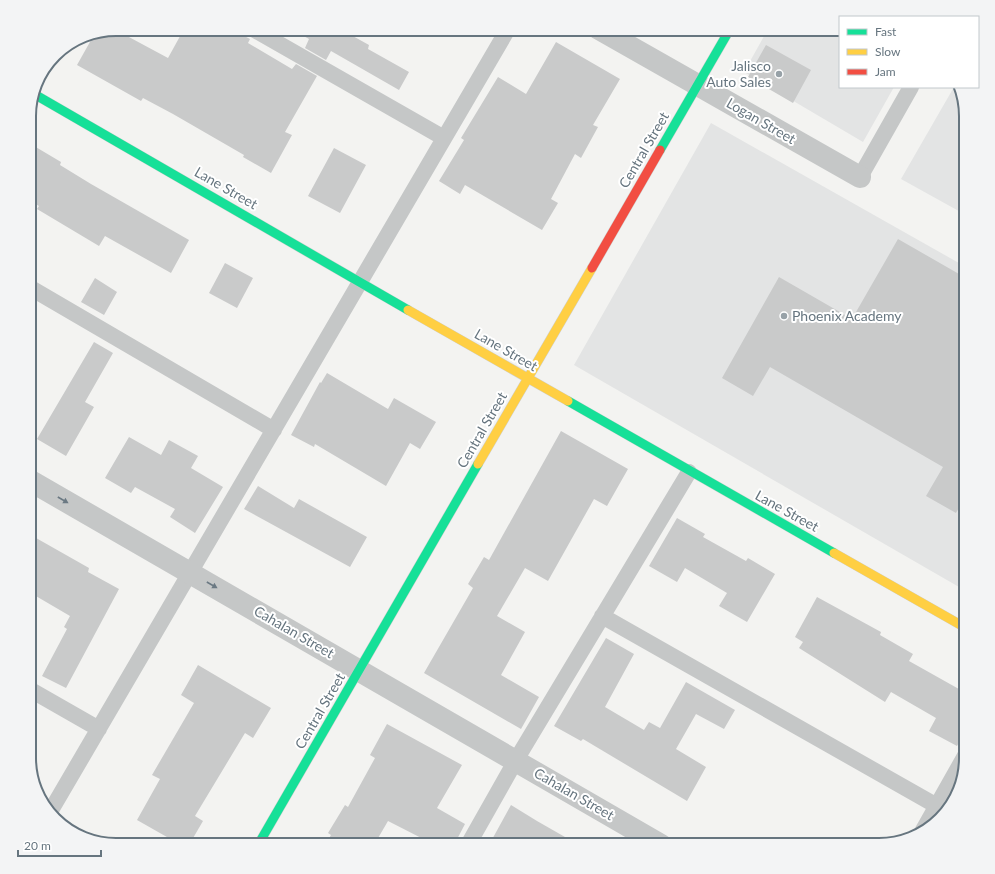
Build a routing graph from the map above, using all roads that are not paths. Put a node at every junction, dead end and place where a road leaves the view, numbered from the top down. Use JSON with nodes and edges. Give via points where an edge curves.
{"nodes":[{"id":1,"x":265,"y":36,"type":"edge"},
{"id":2,"x":504,"y":36,"type":"edge"},
{"id":3,"x":611,"y":36,"type":"edge"},
{"id":4,"x":726,"y":36,"type":"edge"},
{"id":5,"x":697,"y":85,"type":"junction"},
{"id":6,"x":910,"y":88,"type":"edge"},
{"id":7,"x":39,"y":97,"type":"edge"},
{"id":8,"x":444,"y":138,"type":"junction"},
{"id":9,"x":860,"y":177,"type":"joint"},
{"id":10,"x":360,"y":280,"type":"junction"},
{"id":11,"x":36,"y":291,"type":"edge"},
{"id":12,"x":528,"y":378,"type":"junction"},
{"id":13,"x":274,"y":430,"type":"junction"},
{"id":14,"x":688,"y":472,"type":"junction"},
{"id":15,"x":36,"y":484,"type":"edge"},
{"id":16,"x":192,"y":574,"type":"junction"},
{"id":17,"x":602,"y":616,"type":"junction"},
{"id":18,"x":959,"y":624,"type":"edge"},
{"id":19,"x":360,"y":670,"type":"junction"},
{"id":20,"x":36,"y":693,"type":"edge"},
{"id":21,"x":99,"y":729,"type":"junction"},
{"id":22,"x":516,"y":760,"type":"junction"},
{"id":23,"x":958,"y":769,"type":"edge"},
{"id":24,"x":937,"y":806,"type":"junction"},
{"id":25,"x":53,"y":807,"type":"edge"},
{"id":26,"x":929,"y":821,"type":"edge"},
{"id":27,"x":262,"y":838,"type":"edge"},
{"id":28,"x":472,"y":838,"type":"edge"},
{"id":29,"x":649,"y":838,"type":"edge"}],
"edges":[{"from":1,"to":8,"type":"lane"},
{"from":2,"to":8,"type":"lane"},
{"from":3,"to":5,"type":"street","name":"Logan Street"},
{"from":4,"to":5,"type":"street","name":"Central Street"},
{"from":5,"to":9,"type":"street","name":"Logan Street"},
{"from":5,"to":12,"type":"street","name":"Central Street"},
{"from":6,"to":9,"type":"lane"},
{"from":7,"to":10,"type":"street","name":"Lane Street"},
{"from":8,"to":10,"type":"lane"},
{"from":10,"to":12,"type":"street","name":"Lane Street"},
{"from":10,"to":13,"type":"lane"},
{"from":11,"to":13,"type":"lane"},
{"from":12,"to":14,"type":"street","name":"Lane Street"},
{"from":12,"to":19,"type":"street","name":"Central Street"},
{"from":13,"to":16,"type":"lane"},
{"from":14,"to":17,"type":"lane"},
{"from":14,"to":18,"type":"street","name":"Lane Street"},
{"from":15,"to":16,"type":"street","name":"Cahalan Street","one_way":true},
{"from":16,"to":19,"type":"street","name":"Cahalan Street","one_way":true},
{"from":16,"to":21,"type":"lane"},
{"from":17,"to":22,"type":"lane"},
{"from":17,"to":24,"type":"lane"},
{"from":19,"to":22,"type":"street","name":"Cahalan Street"},
{"from":19,"to":27,"type":"street","name":"Central Street"},
{"from":20,"to":21,"type":"lane"},
{"from":21,"to":25,"type":"lane"},
{"from":22,"to":28,"type":"lane"},
{"from":22,"to":29,"type":"street","name":"Cahalan Street"},
{"from":23,"to":24,"type":"lane"},
{"from":24,"to":26,"type":"lane"}]}
